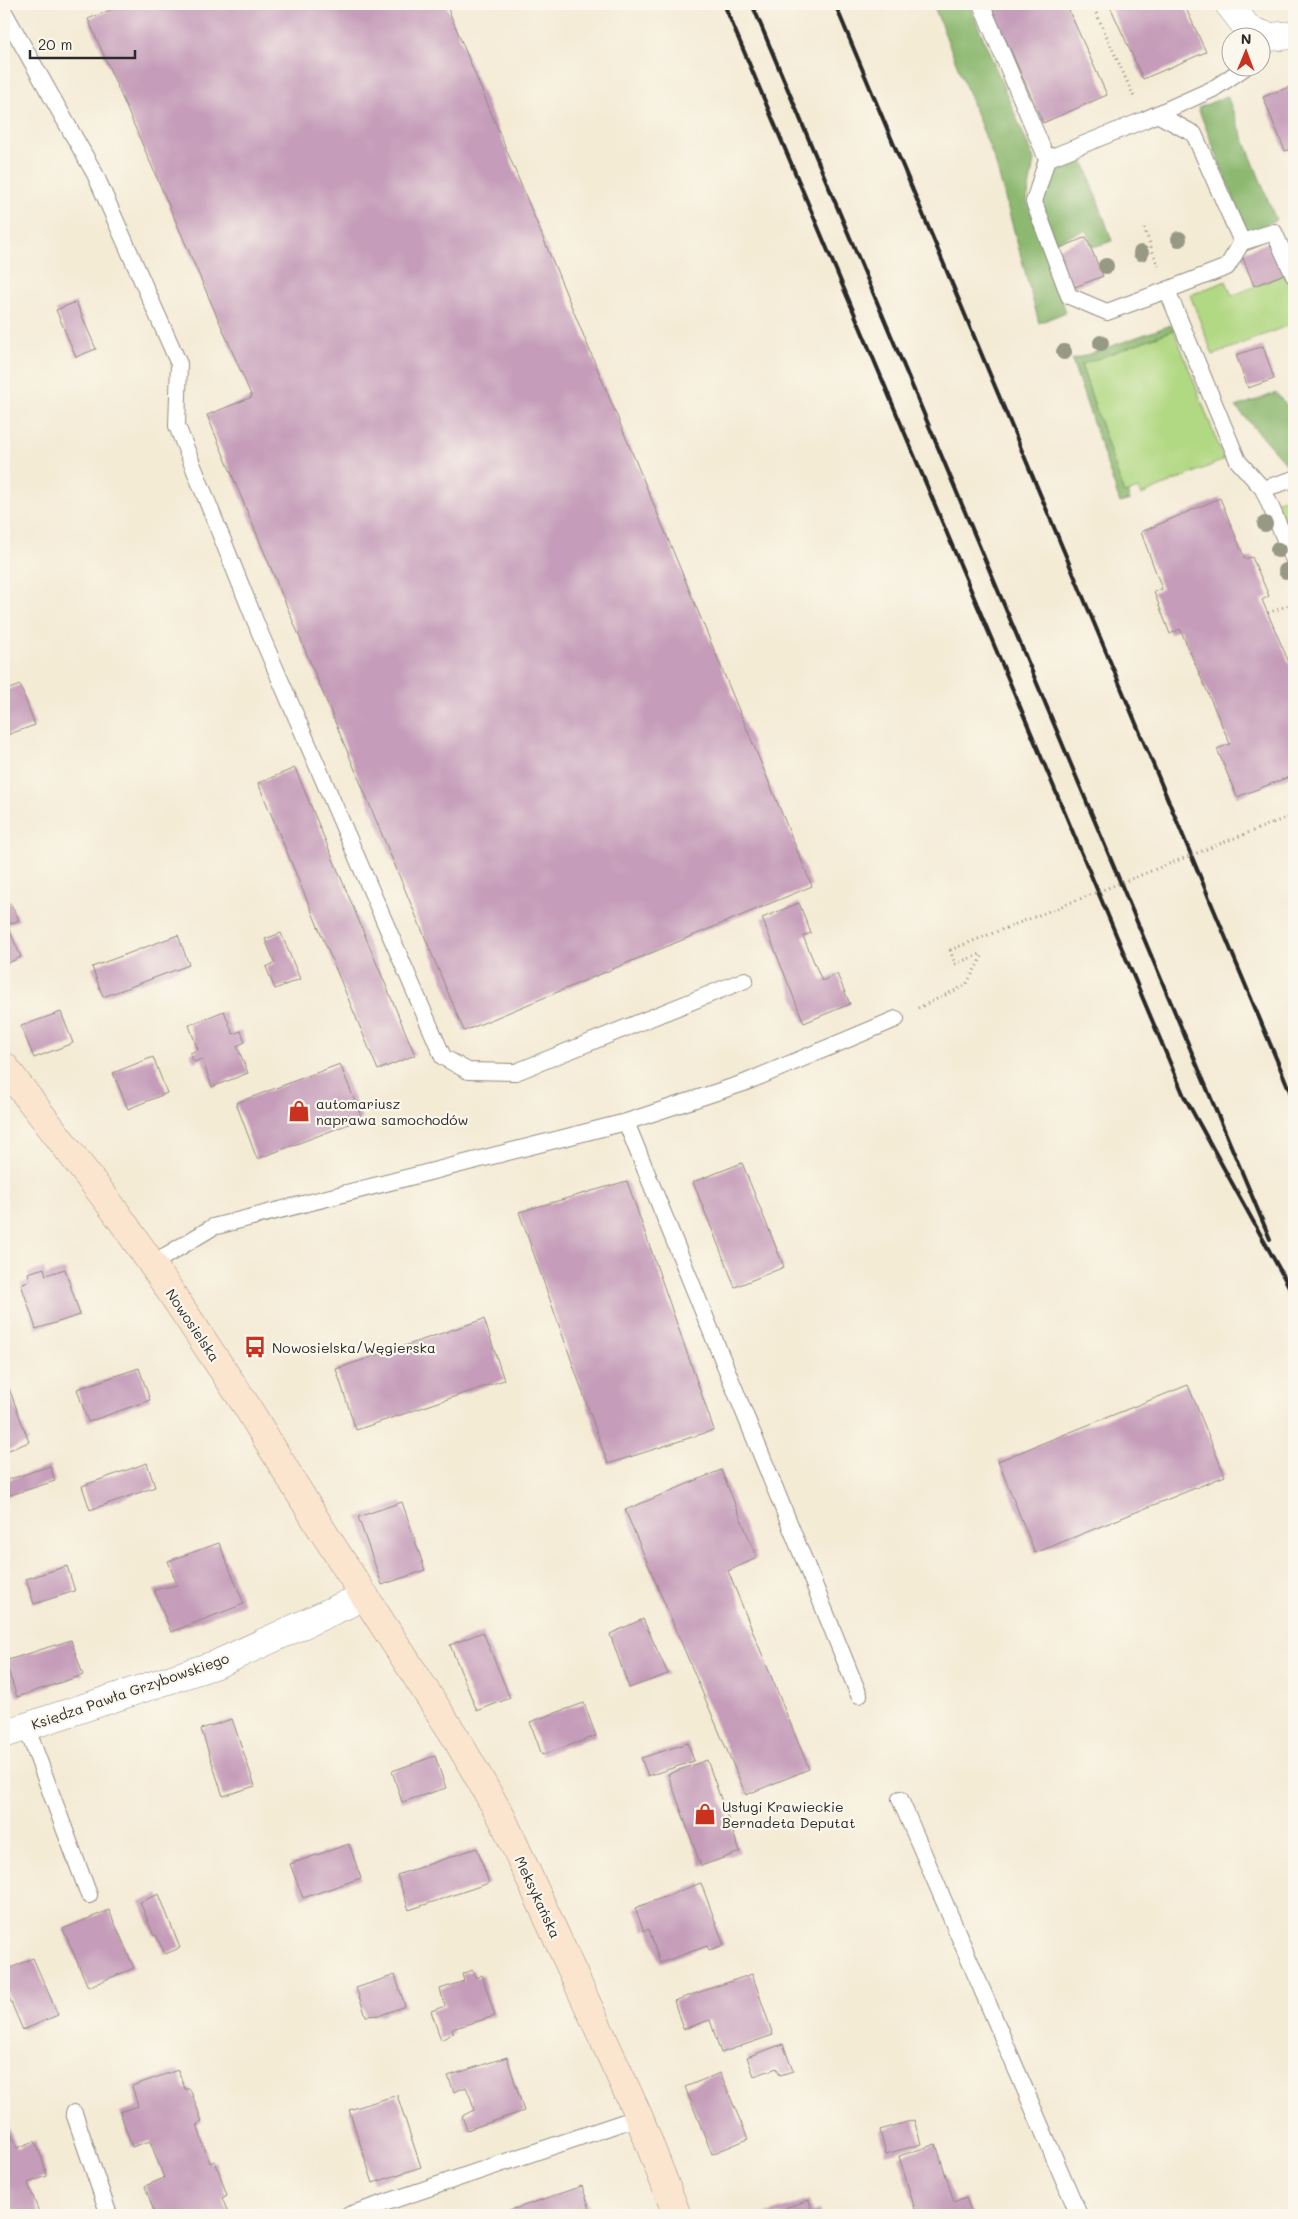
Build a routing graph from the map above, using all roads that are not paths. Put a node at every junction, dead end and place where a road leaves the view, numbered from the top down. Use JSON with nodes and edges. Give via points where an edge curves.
{"nodes":[{"id":1,"x":981,"y":4,"type":"edge"},
{"id":2,"x":1229,"y":4,"type":"edge"},
{"id":3,"x":4,"y":12,"type":"edge"},
{"id":4,"x":1275,"y":43,"type":"edge"},
{"id":5,"x":1229,"y":78,"type":"edge"},
{"id":6,"x":1150,"y":117,"type":"junction"},
{"id":7,"x":1047,"y":159,"type":"junction"},
{"id":8,"x":1242,"y":242,"type":"junction"},
{"id":9,"x":1294,"y":276,"type":"edge"},
{"id":10,"x":1167,"y":290,"type":"junction"},
{"id":11,"x":1294,"y":478,"type":"edge"},
{"id":12,"x":1263,"y":489,"type":"junction"},
{"id":13,"x":1294,"y":560,"type":"edge"},
{"id":14,"x":745,"y":980,"type":"dead end"},
{"id":15,"x":896,"y":1019,"type":"road end"},
{"id":16,"x":4,"y":1066,"type":"edge"},
{"id":17,"x":626,"y":1122,"type":"junction"},
{"id":18,"x":152,"y":1264,"type":"junction"},
{"id":19,"x":365,"y":1596,"type":"junction"},
{"id":20,"x":859,"y":1696,"type":"dead end"},
{"id":21,"x":15,"y":1730,"type":"edge"},
{"id":22,"x":900,"y":1799,"type":"dead end"},
{"id":23,"x":89,"y":1894,"type":"dead end"},
{"id":24,"x":74,"y":2113,"type":"dead end"},
{"id":25,"x":639,"y":2117,"type":"junction"},
{"id":26,"x":109,"y":2215,"type":"edge"},
{"id":27,"x":349,"y":2215,"type":"edge"},
{"id":28,"x":677,"y":2215,"type":"edge"},
{"id":29,"x":1080,"y":2215,"type":"edge"}],
"edges":[{"from":1,"to":7,"type":"lane"},
{"from":2,"to":4,"type":"street","via":[[1248,29]]},
{"from":3,"to":14,"type":"lane","via":[[96,174],[179,364],[177,426],[260,633],[443,1057],[468,1071],[516,1072]]},
{"from":5,"to":6,"type":"lane","via":[[1213,89]]},
{"from":6,"to":7,"type":"lane"},
{"from":6,"to":8,"type":"lane","via":[[1194,134]]},
{"from":7,"to":10,"type":"lane","via":[[1034,202],[1068,296],[1107,312]]},
{"from":8,"to":9,"type":"lane","via":[[1274,232]]},
{"from":8,"to":10,"type":"lane","via":[[1228,266]]},
{"from":10,"to":12,"type":"lane","via":[[1238,461]]},
{"from":11,"to":12,"type":"lane"},
{"from":12,"to":13,"type":"lane"},
{"from":15,"to":17,"type":"lane","via":[[744,1083]]},
{"from":16,"to":18,"type":"street","name":"Nowosielska"},
{"from":17,"to":18,"type":"lane","via":[[213,1227]]},
{"from":17,"to":20,"type":"lane"},
{"from":18,"to":19,"type":"street","name":"Nowosielska","via":[[246,1405]]},
{"from":19,"to":21,"type":"street","name":"Księdza Pawła Grzybowskiego","via":[[217,1664]]},
{"from":19,"to":25,"type":"street","name":"Meksykańska","via":[[456,1738],[502,1818]]},
{"from":21,"to":23,"type":"lane"},
{"from":22,"to":29,"type":"lane"},
{"from":24,"to":26,"type":"lane"},
{"from":25,"to":27,"type":"lane"},
{"from":25,"to":28,"type":"street","name":"Meksykańska"}]}
